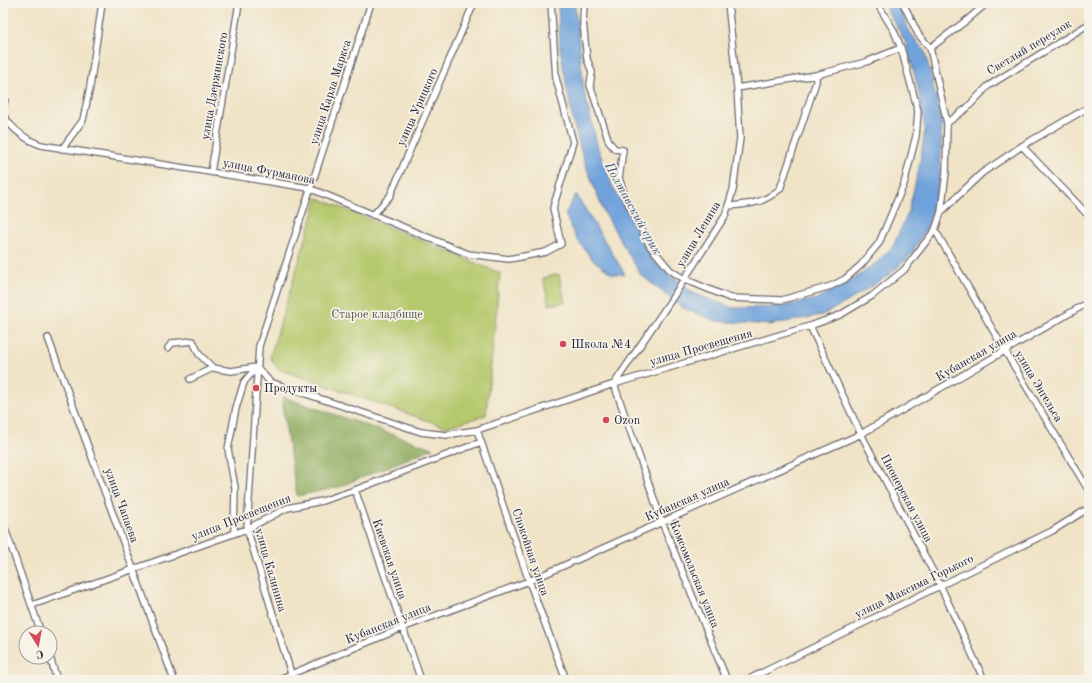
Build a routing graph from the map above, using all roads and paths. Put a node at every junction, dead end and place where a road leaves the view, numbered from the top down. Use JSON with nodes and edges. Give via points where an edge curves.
{"nodes":[{"id":1,"x":102,"y":3,"type":"edge"},
{"id":2,"x":240,"y":3,"type":"edge"},
{"id":3,"x":371,"y":3,"type":"edge"},
{"id":4,"x":474,"y":3,"type":"edge"},
{"id":5,"x":550,"y":3,"type":"edge"},
{"id":6,"x":584,"y":3,"type":"edge"},
{"id":7,"x":728,"y":3,"type":"edge"},
{"id":8,"x":877,"y":3,"type":"edge"},
{"id":9,"x":903,"y":3,"type":"edge"},
{"id":10,"x":987,"y":3,"type":"edge"},
{"id":11,"x":1089,"y":24,"type":"edge"},
{"id":12,"x":901,"y":48,"type":"junction"},
{"id":13,"x":930,"y":48,"type":"junction"},
{"id":14,"x":816,"y":75,"type":"junction"},
{"id":15,"x":737,"y":88,"type":"junction"},
{"id":16,"x":3,"y":97,"type":"edge"},
{"id":17,"x":3,"y":107,"type":"edge"},
{"id":18,"x":1089,"y":107,"type":"edge"},
{"id":19,"x":3,"y":115,"type":"edge"},
{"id":20,"x":947,"y":123,"type":"junction"},
{"id":21,"x":1022,"y":146,"type":"junction"},
{"id":22,"x":62,"y":149,"type":"junction"},
{"id":23,"x":211,"y":172,"type":"junction"},
{"id":24,"x":310,"y":188,"type":"junction"},
{"id":25,"x":729,"y":206,"type":"junction"},
{"id":26,"x":941,"y":212,"type":"junction"},
{"id":27,"x":373,"y":215,"type":"junction"},
{"id":28,"x":1089,"y":216,"type":"edge"},
{"id":29,"x":935,"y":230,"type":"junction"},
{"id":30,"x":684,"y":279,"type":"junction"},
{"id":31,"x":1089,"y":302,"type":"edge"},
{"id":32,"x":810,"y":326,"type":"junction"},
{"id":33,"x":48,"y":338,"type":"dead end"},
{"id":34,"x":168,"y":348,"type":"dead end"},
{"id":35,"x":1005,"y":351,"type":"junction"},
{"id":36,"x":257,"y":367,"type":"junction"},
{"id":37,"x":213,"y":368,"type":"junction"},
{"id":38,"x":190,"y":379,"type":"dead end"},
{"id":39,"x":614,"y":384,"type":"junction"},
{"id":40,"x":477,"y":430,"type":"junction"},
{"id":41,"x":861,"y":434,"type":"junction"},
{"id":42,"x":481,"y":442,"type":"junction"},
{"id":43,"x":356,"y":490,"type":"junction"},
{"id":44,"x":1089,"y":491,"type":"edge"},
{"id":45,"x":1089,"y":508,"type":"edge"},
{"id":46,"x":662,"y":522,"type":"junction"},
{"id":47,"x":3,"y":523,"type":"edge"},
{"id":48,"x":247,"y":529,"type":"junction"},
{"id":49,"x":234,"y":533,"type":"junction"},
{"id":50,"x":133,"y":569,"type":"junction"},
{"id":51,"x":528,"y":581,"type":"junction"},
{"id":52,"x":940,"y":585,"type":"junction"},
{"id":53,"x":32,"y":605,"type":"junction"},
{"id":54,"x":38,"y":625,"type":"edge"},
{"id":55,"x":402,"y":628,"type":"junction"},
{"id":56,"x":53,"y":665,"type":"edge"},
{"id":57,"x":292,"y":677,"type":"edge"},
{"id":58,"x":58,"y":680,"type":"edge"},
{"id":59,"x":174,"y":680,"type":"edge"},
{"id":60,"x":277,"y":680,"type":"edge"},
{"id":61,"x":421,"y":680,"type":"edge"},
{"id":62,"x":566,"y":680,"type":"edge"},
{"id":63,"x":727,"y":680,"type":"edge"},
{"id":64,"x":747,"y":680,"type":"edge"},
{"id":65,"x":984,"y":680,"type":"edge"}],
"edges":[{"from":1,"to":22,"type":"street","via":[[83,120]]},
{"from":2,"to":23,"type":"street","name":"улица Дзержинского"},
{"from":3,"to":24,"type":"street","name":"улица Карла Маркса"},
{"from":4,"to":27,"type":"street","name":"улица Урицкого","via":[[390,196]]},
{"from":5,"to":27,"type":"street","name":"улица Фурманова","via":[[556,78],[573,142],[553,208],[561,244],[546,252],[509,259],[468,254]]},
{"from":6,"to":30,"type":"street","via":[[583,22],[587,59],[592,72],[590,85],[609,142],[615,149],[622,150],[619,178],[626,199],[650,246],[670,270]]},
{"from":7,"to":15,"type":"street","name":"улица Ленина"},
{"from":8,"to":12,"type":"street"},
{"from":9,"to":13,"type":"street","via":[[918,34]]},
{"from":10,"to":13,"type":"street"},
{"from":11,"to":20,"type":"street","name":"Светлый переулок","via":[[988,86],[967,108]]},
{"from":12,"to":14,"type":"street","via":[[866,62]]},
{"from":12,"to":30,"type":"street","via":[[918,111],[916,136],[904,184],[879,243],[861,265],[845,279],[831,286],[782,300],[730,298]]},
{"from":13,"to":20,"type":"street"},
{"from":14,"to":15,"type":"street"},
{"from":14,"to":25,"type":"street","via":[[816,82],[780,189],[769,198],[751,204]]},
{"from":15,"to":25,"type":"street","name":"улица Ленина","via":[[740,138]]},
{"from":16,"to":17,"type":"street"},
{"from":18,"to":21,"type":"street","name":"улица Просвещения"},
{"from":19,"to":22,"type":"street","name":"улица Фурманова","via":[[12,128],[32,142]]},
{"from":20,"to":26,"type":"street","via":[[946,173]]},
{"from":21,"to":26,"type":"street","name":"улица Просвещения","via":[[982,173]]},
{"from":21,"to":28,"type":"street"},
{"from":22,"to":23,"type":"street","name":"улица Фурманова"},
{"from":23,"to":24,"type":"street","name":"улица Фурманова"},
{"from":24,"to":27,"type":"street","name":"улица Фурманова"},
{"from":24,"to":36,"type":"street","name":"улица Карла Маркса","via":[[259,346]]},
{"from":25,"to":30,"type":"street","name":"улица Ленина"},
{"from":26,"to":29,"type":"street","name":"улица Просвещения"},
{"from":29,"to":32,"type":"street","name":"улица Просвещения","via":[[904,270],[872,296],[840,314]]},
{"from":29,"to":35,"type":"street","name":"улица Энгельса"},
{"from":30,"to":39,"type":"street","name":"улица Ленина"},
{"from":31,"to":35,"type":"street","name":"Кубанская улица"},
{"from":32,"to":39,"type":"street","name":"улица Просвещения"},
{"from":32,"to":41,"type":"street","name":"Пионерская улица"},
{"from":33,"to":50,"type":"street","name":"улица Чапаева"},
{"from":34,"to":37,"type":"street","via":[[172,343],[193,341],[199,354]]},
{"from":35,"to":41,"type":"street","name":"Кубанская улица"},
{"from":35,"to":44,"type":"street","name":"улица Энгельса"},
{"from":36,"to":37,"type":"street","via":[[231,372]]},
{"from":36,"to":40,"type":"street","name":"улица Просвещения","via":[[270,382],[421,432],[446,435]]},
{"from":36,"to":48,"type":"street","name":"улица Калинина"},
{"from":36,"to":49,"type":"street","via":[[244,382],[228,449],[235,488]]},
{"from":37,"to":38,"type":"street"},
{"from":39,"to":40,"type":"street","name":"улица Просвещения"},
{"from":39,"to":46,"type":"street","name":"Комсомольская улица"},
{"from":40,"to":42,"type":"street","name":"Спокойная улица"},
{"from":41,"to":46,"type":"street","name":"Кубанская улица"},
{"from":41,"to":52,"type":"street","name":"Пионерская улица"},
{"from":42,"to":43,"type":"street","name":"улица Просвещения"},
{"from":42,"to":51,"type":"street","name":"Спокойная улица"},
{"from":43,"to":48,"type":"street","name":"улица Просвещения","via":[[287,508]]},
{"from":43,"to":55,"type":"street","name":"Киевская улица"},
{"from":45,"to":52,"type":"street","name":"улица Максима Горького","via":[[1052,531]]},
{"from":46,"to":51,"type":"street","name":"Кубанская улица"},
{"from":46,"to":63,"type":"street","name":"Комсомольская улица"},
{"from":47,"to":53,"type":"street"},
{"from":48,"to":49,"type":"street","name":"улица Просвещения"},
{"from":48,"to":57,"type":"street","name":"улица Калинина"},
{"from":49,"to":50,"type":"street","name":"улица Просвещения"},
{"from":50,"to":53,"type":"street","name":"улица Просвещения"},
{"from":50,"to":59,"type":"street","name":"улица Чапаева"},
{"from":51,"to":55,"type":"street","name":"Кубанская улица"},
{"from":51,"to":62,"type":"street","name":"Спокойная улица"},
{"from":52,"to":64,"type":"street","name":"улица Максима Горького"},
{"from":52,"to":65,"type":"street","name":"Пионерская улица"},
{"from":53,"to":54,"type":"street"},
{"from":55,"to":57,"type":"street","name":"Кубанская улица"},
{"from":55,"to":61,"type":"street","name":"Киевская улица"},
{"from":56,"to":58,"type":"street"},
{"from":57,"to":60,"type":"street","name":"Кубанская улица"}]}
